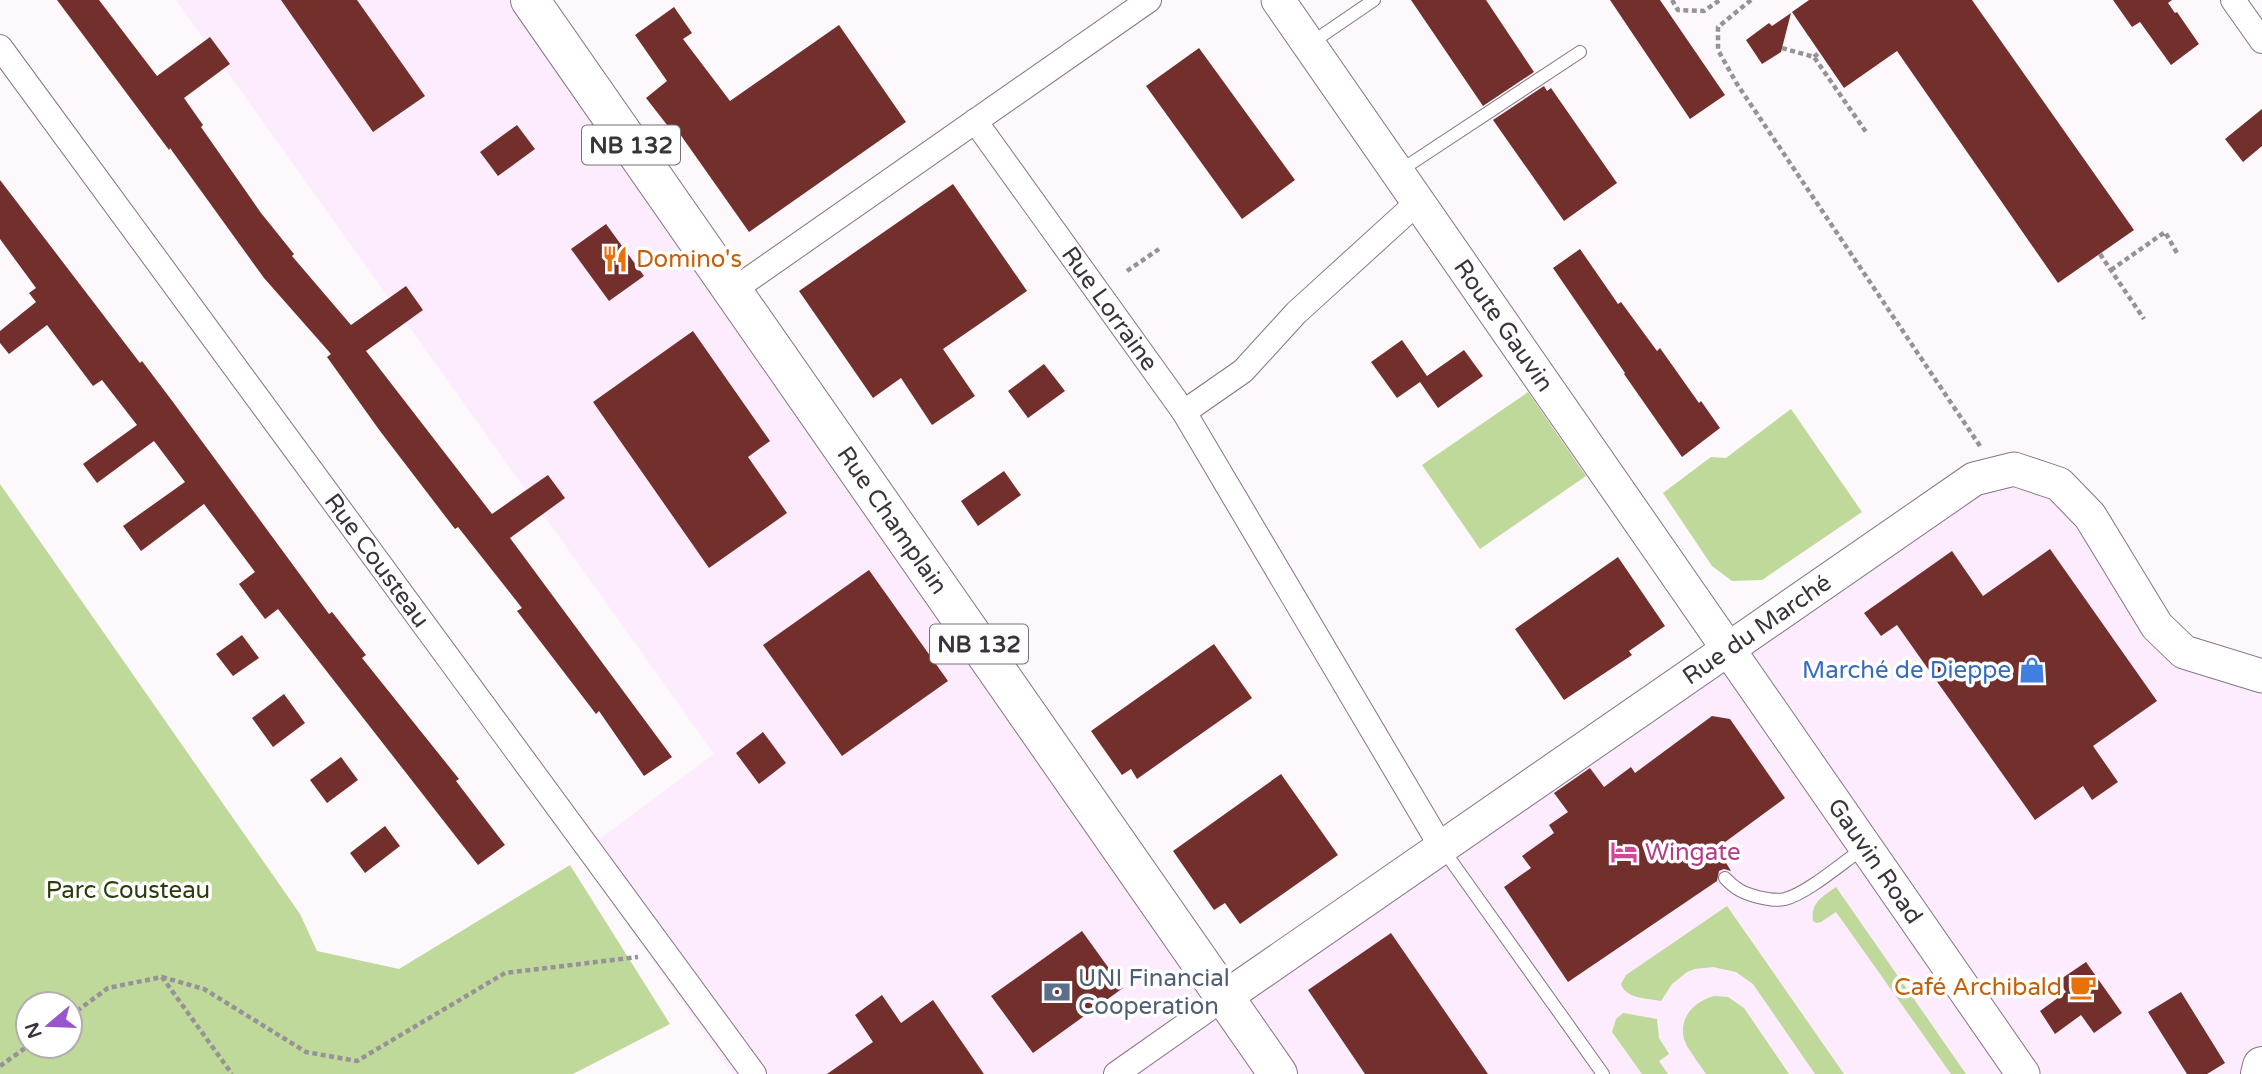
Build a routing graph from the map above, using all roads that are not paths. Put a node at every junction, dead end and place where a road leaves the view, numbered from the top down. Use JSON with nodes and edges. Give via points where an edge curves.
{"nodes":[{"id":1,"x":530,"y":0,"type":"edge"},
{"id":2,"x":1149,"y":0,"type":"edge"},
{"id":3,"x":1278,"y":0,"type":"edge"},
{"id":4,"x":1374,"y":0,"type":"edge"},
{"id":5,"x":2233,"y":0,"type":"edge"},
{"id":6,"x":2262,"y":41,"type":"edge"},
{"id":7,"x":1309,"y":44,"type":"junction"},
{"id":8,"x":0,"y":47,"type":"edge"},
{"id":9,"x":1580,"y":52,"type":"dead end"},
{"id":10,"x":975,"y":121,"type":"junction"},
{"id":11,"x":1398,"y":173,"type":"junction"},
{"id":12,"x":1418,"y":202,"type":"junction"},
{"id":13,"x":732,"y":291,"type":"junction"},
{"id":14,"x":1184,"y":412,"type":"junction"},
{"id":15,"x":1729,"y":649,"type":"junction"},
{"id":16,"x":2262,"y":676,"type":"edge"},
{"id":17,"x":1865,"y":846,"type":"junction"},
{"id":18,"x":1441,"y":848,"type":"junction"},
{"id":19,"x":1725,"y":878,"type":"dead end"},
{"id":20,"x":1224,"y":998,"type":"junction"},
{"id":21,"x":2262,"y":1066,"type":"edge"},
{"id":22,"x":754,"y":1074,"type":"edge"},
{"id":23,"x":1116,"y":1074,"type":"edge"},
{"id":24,"x":1278,"y":1074,"type":"edge"},
{"id":25,"x":1603,"y":1074,"type":"edge"},
{"id":26,"x":2023,"y":1074,"type":"edge"},
{"id":27,"x":2260,"y":1074,"type":"edge"}],
"edges":[{"from":1,"to":13,"type":"main road","name":"Rue Champlain","number":"NB 132"},
{"from":2,"to":10,"type":"street"},
{"from":3,"to":7,"type":"street","name":"Route Gauvin"},
{"from":4,"to":7,"type":"lane"},
{"from":5,"to":6,"type":"street"},
{"from":7,"to":11,"type":"street","name":"Route Gauvin"},
{"from":8,"to":22,"type":"street","name":"Rue Cousteau"},
{"from":9,"to":11,"type":"lane"},
{"from":10,"to":13,"type":"street"},
{"from":10,"to":14,"type":"street","name":"Rue Lorraine"},
{"from":11,"to":12,"type":"street","name":"Route Gauvin"},
{"from":12,"to":14,"type":"street","via":[[1296,313],[1243,371]]},
{"from":12,"to":15,"type":"street","name":"Route Gauvin"},
{"from":13,"to":20,"type":"main road","name":"Rue Champlain","number":"NB 132"},
{"from":14,"to":18,"type":"street","name":"Rue Lorraine"},
{"from":15,"to":16,"type":"street","name":"Rue du Marché","via":[[1974,479],[2014,469],[2059,484],[2090,516],[2157,626],[2184,652]]},
{"from":15,"to":17,"type":"street","name":"Gauvin Road"},
{"from":15,"to":18,"type":"street","name":"Rue du Marché"},
{"from":17,"to":19,"type":"lane","via":[[1784,899],[1746,894]]},
{"from":17,"to":26,"type":"street","name":"Gauvin Road"},
{"from":18,"to":20,"type":"street","name":"Rue du Marché"},
{"from":18,"to":25,"type":"lane"},
{"from":20,"to":23,"type":"street"},
{"from":20,"to":24,"type":"main road","name":"Rue Champlain","number":"NB 132"},
{"from":21,"to":27,"type":"main road"}]}
